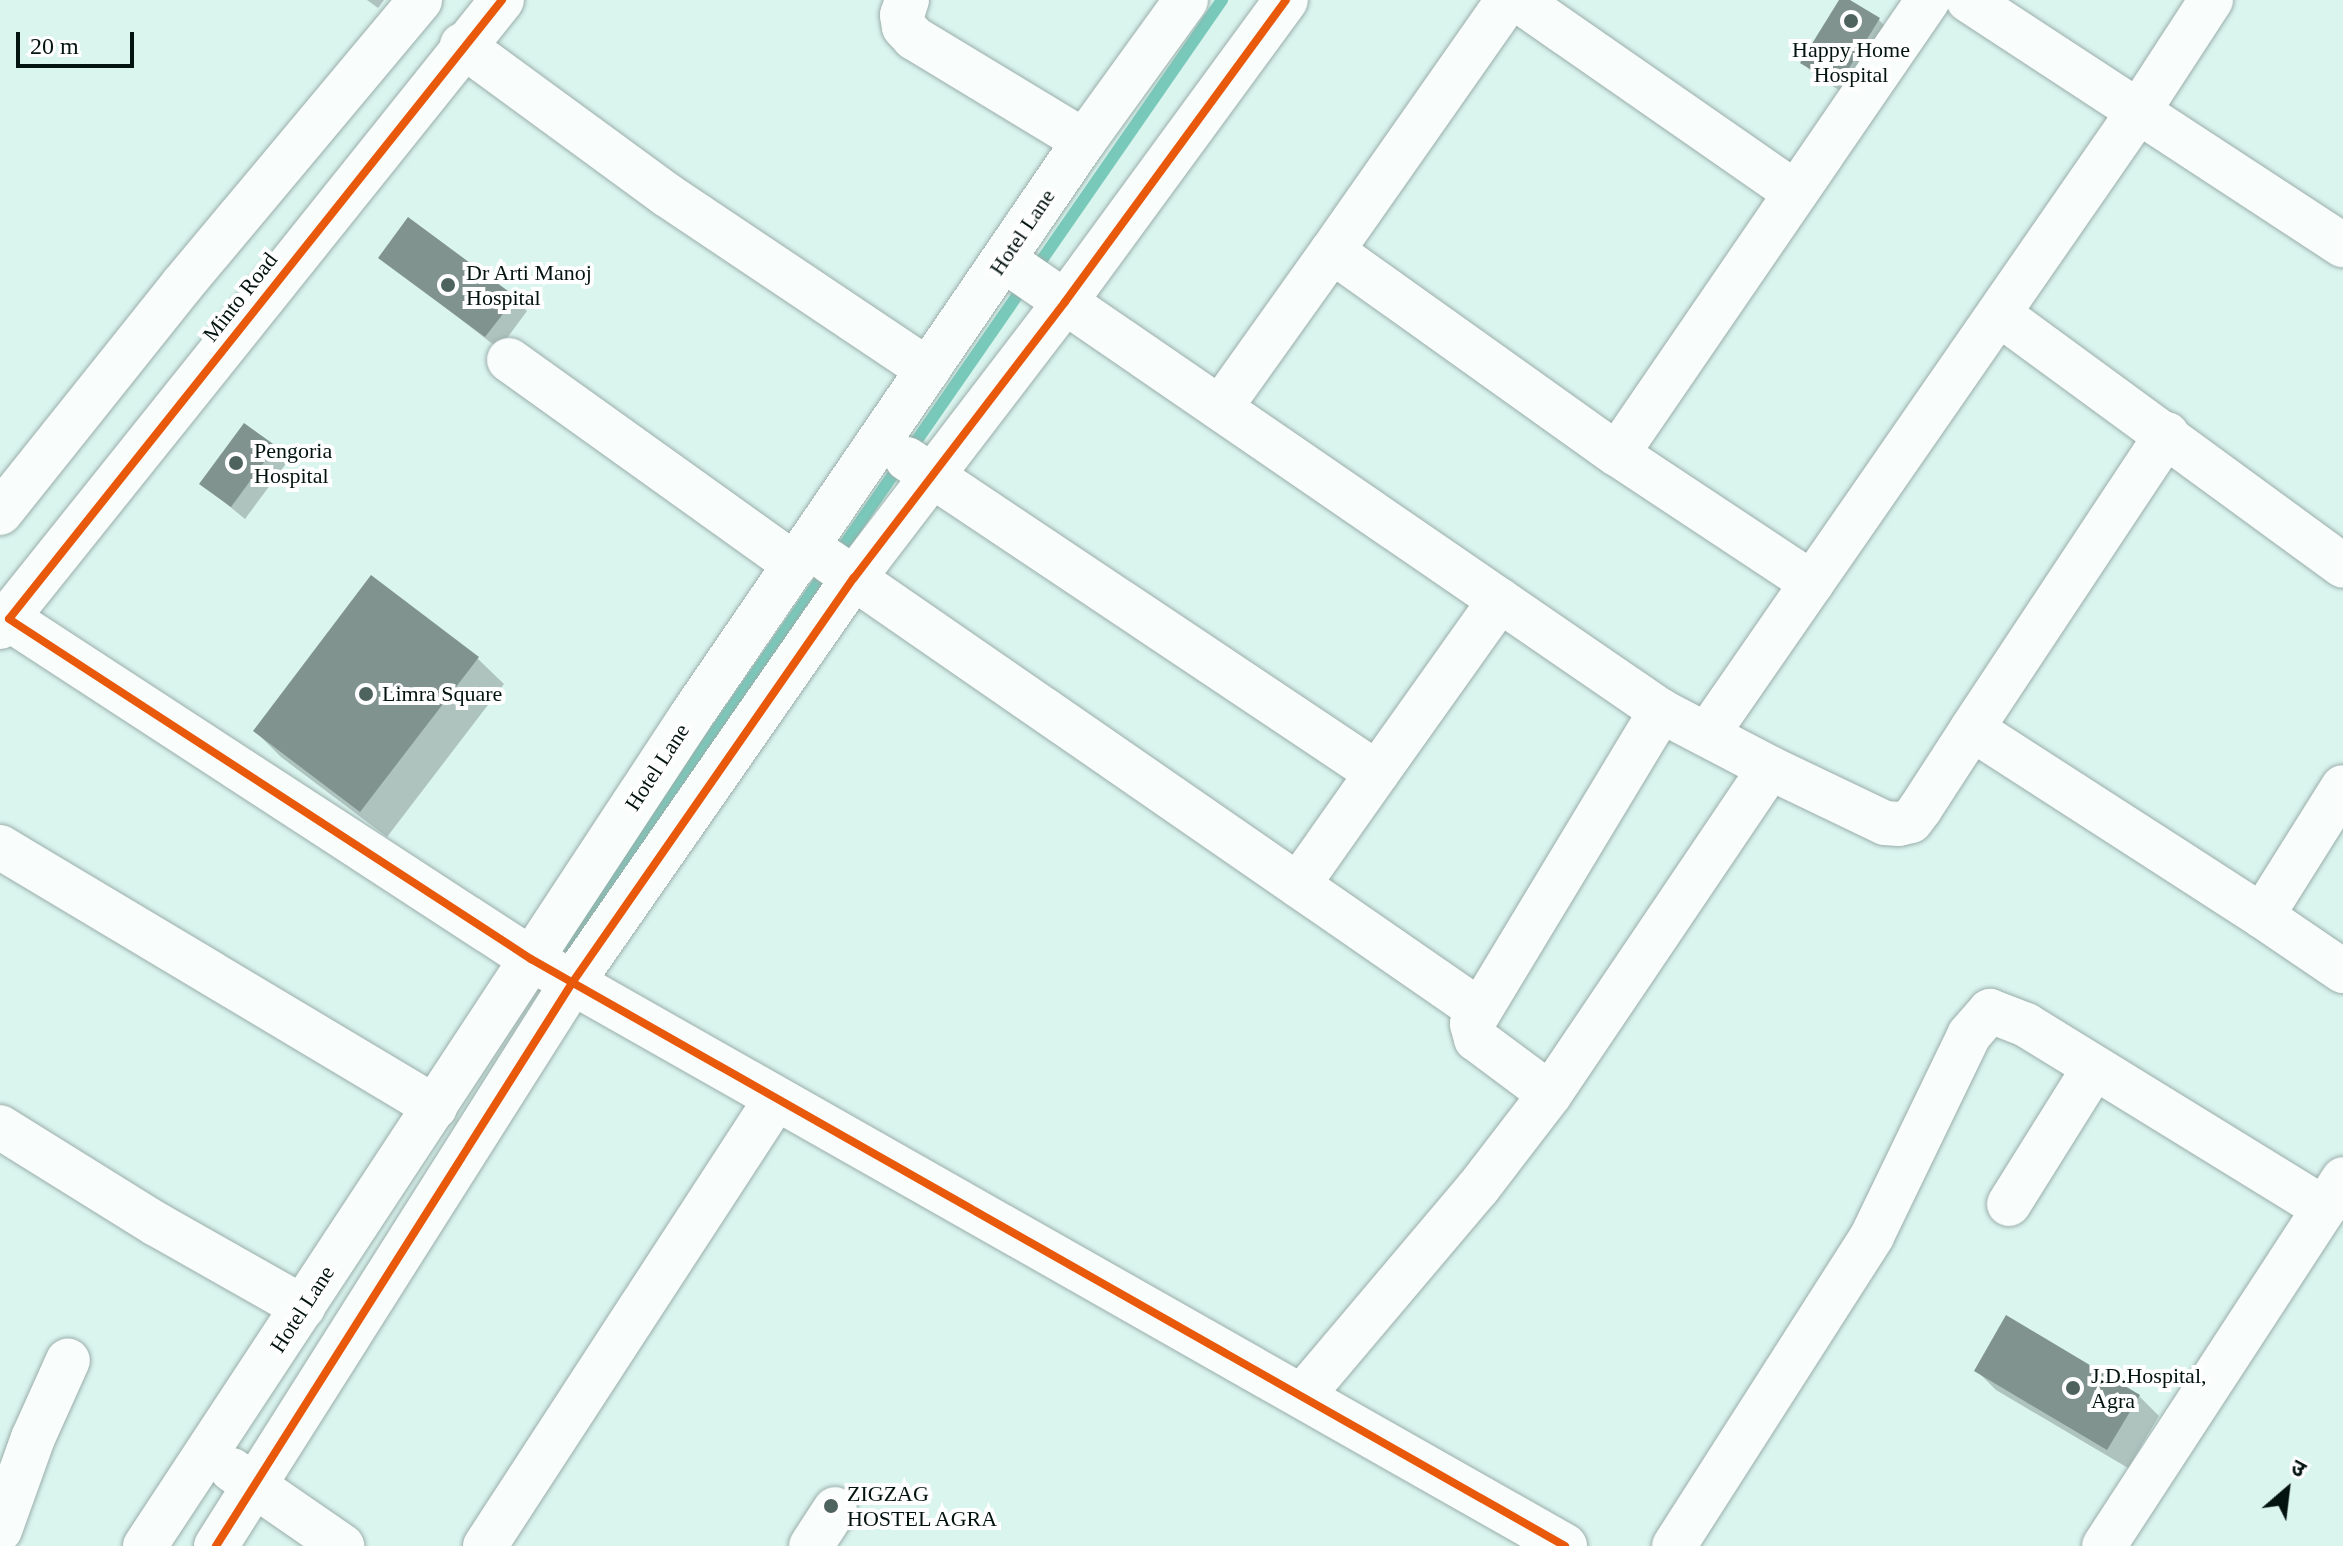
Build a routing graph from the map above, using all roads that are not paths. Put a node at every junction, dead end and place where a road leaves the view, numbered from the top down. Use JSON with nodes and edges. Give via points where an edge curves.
{"nodes":[{"id":1,"x":420,"y":0,"type":"edge"},
{"id":2,"x":502,"y":0,"type":"edge"},
{"id":3,"x":907,"y":0,"type":"edge"},
{"id":4,"x":1186,"y":0,"type":"edge"},
{"id":5,"x":1286,"y":0,"type":"edge"},
{"id":6,"x":1508,"y":0,"type":"edge"},
{"id":7,"x":1518,"y":0,"type":"edge"},
{"id":8,"x":1928,"y":0,"type":"edge"},
{"id":9,"x":1968,"y":0,"type":"edge"},
{"id":10,"x":2211,"y":0,"type":"edge"},
{"id":11,"x":462,"y":45,"type":"junction"},
{"id":12,"x":2138,"y":112,"type":"junction"},
{"id":13,"x":1084,"y":141,"type":"junction"},
{"id":14,"x":1796,"y":193,"type":"junction"},
{"id":15,"x":2342,"y":243,"type":"edge"},
{"id":16,"x":1332,"y":251,"type":"junction"},
{"id":17,"x":1004,"y":260,"type":"junction"},
{"id":18,"x":1060,"y":299,"type":"junction"},
{"id":19,"x":1999,"y":314,"type":"junction"},
{"id":20,"x":509,"y":360,"type":"dead end"},
{"id":21,"x":928,"y":370,"type":"junction"},
{"id":22,"x":1220,"y":408,"type":"junction"},
{"id":23,"x":2167,"y":434,"type":"junction"},
{"id":24,"x":880,"y":440,"type":"junction"},
{"id":25,"x":1617,"y":454,"type":"junction"},
{"id":26,"x":932,"y":476,"type":"junction"},
{"id":27,"x":0,"y":513,"type":"edge"},
{"id":28,"x":801,"y":556,"type":"junction"},
{"id":29,"x":2343,"y":566,"type":"edge"},
{"id":30,"x":854,"y":578,"type":"junction"},
{"id":31,"x":1812,"y":583,"type":"junction"},
{"id":32,"x":1500,"y":600,"type":"junction"},
{"id":33,"x":3,"y":618,"type":"edge"},
{"id":34,"x":1661,"y":711,"type":"junction"},
{"id":35,"x":1972,"y":729,"type":"junction"},
{"id":36,"x":1708,"y":733,"type":"junction"},
{"id":37,"x":1770,"y":768,"type":"junction"},
{"id":38,"x":1377,"y":773,"type":"junction"},
{"id":39,"x":2343,"y":787,"type":"edge"},
{"id":40,"x":0,"y":847,"type":"edge"},
{"id":41,"x":1298,"y":885,"type":"junction"},
{"id":42,"x":2262,"y":916,"type":"junction"},
{"id":43,"x":2343,"y":971,"type":"edge"},
{"id":44,"x":555,"y":973,"type":"junction"},
{"id":45,"x":1479,"y":1010,"type":"junction"},
{"id":46,"x":2094,"y":1068,"type":"junction"},
{"id":47,"x":1550,"y":1094,"type":"junction"},
{"id":48,"x":776,"y":1099,"type":"junction"},
{"id":49,"x":435,"y":1107,"type":"junction"},
{"id":50,"x":0,"y":1127,"type":"edge"},
{"id":51,"x":2334,"y":1193,"type":"edge"},
{"id":52,"x":2009,"y":1204,"type":"dead end"},
{"id":53,"x":303,"y":1307,"type":"junction"},
{"id":54,"x":68,"y":1360,"type":"dead end"},
{"id":55,"x":1302,"y":1396,"type":"junction"},
{"id":56,"x":232,"y":1470,"type":"junction"},
{"id":57,"x":835,"y":1509,"type":"dead end"},
{"id":58,"x":0,"y":1530,"type":"edge"},
{"id":59,"x":145,"y":1546,"type":"edge"},
{"id":60,"x":216,"y":1546,"type":"edge"},
{"id":61,"x":342,"y":1546,"type":"edge"},
{"id":62,"x":485,"y":1546,"type":"edge"},
{"id":63,"x":811,"y":1546,"type":"edge"},
{"id":64,"x":1565,"y":1546,"type":"edge"},
{"id":65,"x":1674,"y":1546,"type":"edge"},
{"id":66,"x":2104,"y":1546,"type":"edge"}],
"edges":[{"from":1,"to":27,"type":"street","via":[[191,273]]},
{"from":2,"to":11,"type":"street","name":"Minto Road"},
{"from":3,"to":13,"type":"street","via":[[904,27],[914,38]]},
{"from":4,"to":13,"type":"street","name":"Hotel Lane"},
{"from":5,"to":18,"type":"street"},
{"from":6,"to":16,"type":"street"},
{"from":7,"to":14,"type":"street"},
{"from":8,"to":14,"type":"street"},
{"from":9,"to":12,"type":"street"},
{"from":10,"to":12,"type":"street"},
{"from":11,"to":21,"type":"street","via":[[667,195]]},
{"from":11,"to":33,"type":"street","name":"Minto Road"},
{"from":12,"to":15,"type":"street"},
{"from":12,"to":19,"type":"street"},
{"from":13,"to":17,"type":"street","name":"Hotel Lane"},
{"from":14,"to":25,"type":"street"},
{"from":16,"to":22,"type":"street"},
{"from":16,"to":25,"type":"street"},
{"from":17,"to":18,"type":"street"},
{"from":17,"to":21,"type":"street","name":"Hotel Lane"},
{"from":18,"to":22,"type":"street"},
{"from":18,"to":26,"type":"street"},
{"from":19,"to":23,"type":"street"},
{"from":19,"to":31,"type":"street"},
{"from":20,"to":28,"type":"street"},
{"from":21,"to":24,"type":"street","name":"Hotel Lane"},
{"from":22,"to":32,"type":"street"},
{"from":23,"to":29,"type":"street"},
{"from":23,"to":35,"type":"street"},
{"from":24,"to":26,"type":"street"},
{"from":24,"to":28,"type":"street","name":"Hotel Lane"},
{"from":25,"to":31,"type":"street"},
{"from":26,"to":30,"type":"street"},
{"from":26,"to":38,"type":"street"},
{"from":28,"to":30,"type":"street"},
{"from":28,"to":44,"type":"street","name":"Hotel Lane"},
{"from":30,"to":41,"type":"street"},
{"from":30,"to":44,"type":"street"},
{"from":31,"to":36,"type":"street"},
{"from":32,"to":34,"type":"street"},
{"from":32,"to":38,"type":"street"},
{"from":33,"to":44,"type":"street"},
{"from":34,"to":36,"type":"street"},
{"from":34,"to":45,"type":"street"},
{"from":35,"to":37,"type":"street","via":[[1911,821],[1899,824],[1885,823]]},
{"from":35,"to":42,"type":"street"},
{"from":36,"to":37,"type":"street"},
{"from":37,"to":47,"type":"street"},
{"from":38,"to":41,"type":"street"},
{"from":39,"to":42,"type":"street"},
{"from":40,"to":49,"type":"street"},
{"from":41,"to":45,"type":"street"},
{"from":42,"to":43,"type":"street"},
{"from":44,"to":48,"type":"street"},
{"from":44,"to":49,"type":"street","name":"Hotel Lane"},
{"from":44,"to":56,"type":"street"},
{"from":45,"to":47,"type":"street","via":[[1472,1024],[1476,1039]]},
{"from":46,"to":51,"type":"street"},
{"from":46,"to":52,"type":"street"},
{"from":46,"to":65,"type":"street","via":[[2000,1012],[1990,1011],[1980,1019],[1872,1236]]},
{"from":47,"to":55,"type":"street","via":[[1478,1188]]},
{"from":48,"to":55,"type":"street"},
{"from":48,"to":62,"type":"street"},
{"from":49,"to":53,"type":"street","name":"Hotel Lane"},
{"from":50,"to":53,"type":"street"},
{"from":51,"to":66,"type":"street"},
{"from":53,"to":56,"type":"street","name":"Hotel Lane"},
{"from":54,"to":58,"type":"street"},
{"from":55,"to":64,"type":"street"},
{"from":56,"to":59,"type":"street","name":"Hotel Lane"},
{"from":56,"to":60,"type":"street"},
{"from":56,"to":61,"type":"street"},
{"from":57,"to":63,"type":"street"}]}
